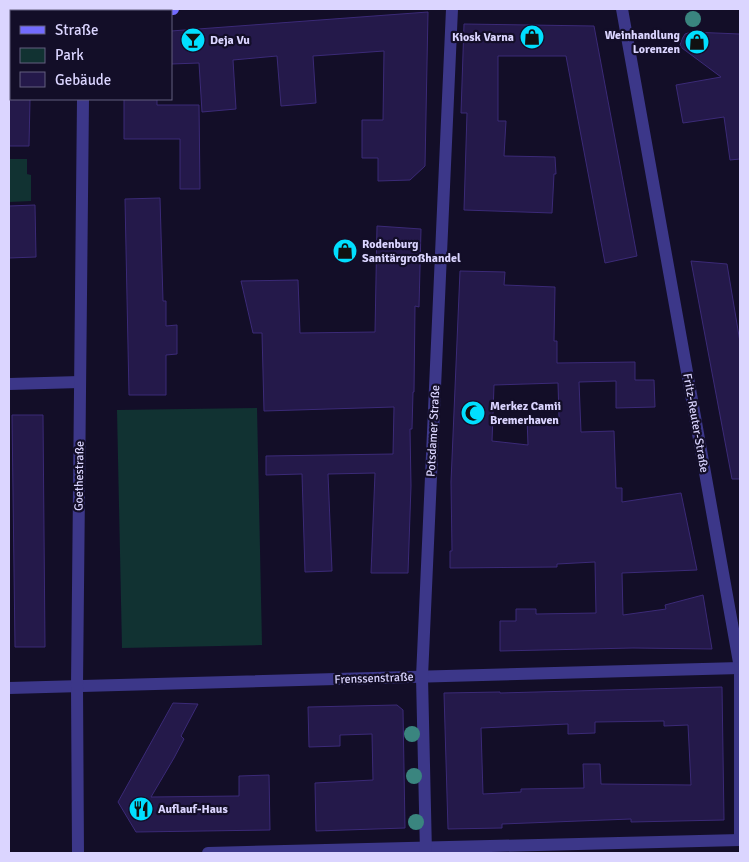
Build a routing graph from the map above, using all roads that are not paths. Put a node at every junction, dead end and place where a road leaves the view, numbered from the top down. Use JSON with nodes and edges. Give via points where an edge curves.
{"nodes":[{"id":1,"x":173,"y":9,"type":"edge"},
{"id":2,"x":452,"y":9,"type":"edge"},
{"id":3,"x":622,"y":9,"type":"edge"},
{"id":4,"x":156,"y":10,"type":"edge"},
{"id":5,"x":83,"y":100,"type":"edge"},
{"id":6,"x":80,"y":382,"type":"junction"},
{"id":7,"x":9,"y":384,"type":"edge"},
{"id":8,"x":740,"y":668,"type":"edge"},
{"id":9,"x":422,"y":677,"type":"junction"},
{"id":10,"x":77,"y":686,"type":"junction"},
{"id":11,"x":9,"y":688,"type":"edge"},
{"id":12,"x":740,"y":840,"type":"edge"},
{"id":13,"x":426,"y":851,"type":"edge"},
{"id":14,"x":78,"y":853,"type":"edge"},
{"id":15,"x":208,"y":853,"type":"edge"}],
"edges":[{"from":1,"to":4,"type":"main road"},
{"from":2,"to":9,"type":"street","name":"Potsdamer Straße"},
{"from":3,"to":8,"type":"street","name":"Fritz-Reuter-Straße"},
{"from":5,"to":6,"type":"street","name":"Goethestraße"},
{"from":6,"to":7,"type":"street"},
{"from":6,"to":10,"type":"street","name":"Goethestraße"},
{"from":8,"to":9,"type":"street","name":"Frenssenstraße"},
{"from":8,"to":12,"type":"street","name":"Fritz-Reuter-Straße"},
{"from":9,"to":10,"type":"street","name":"Frenssenstraße"},
{"from":9,"to":13,"type":"street","name":"Potsdamer Straße"},
{"from":10,"to":11,"type":"street","name":"Frenssenstraße"},
{"from":10,"to":14,"type":"street","name":"Goethestraße"},
{"from":12,"to":13,"type":"street"},
{"from":13,"to":15,"type":"street"}]}
